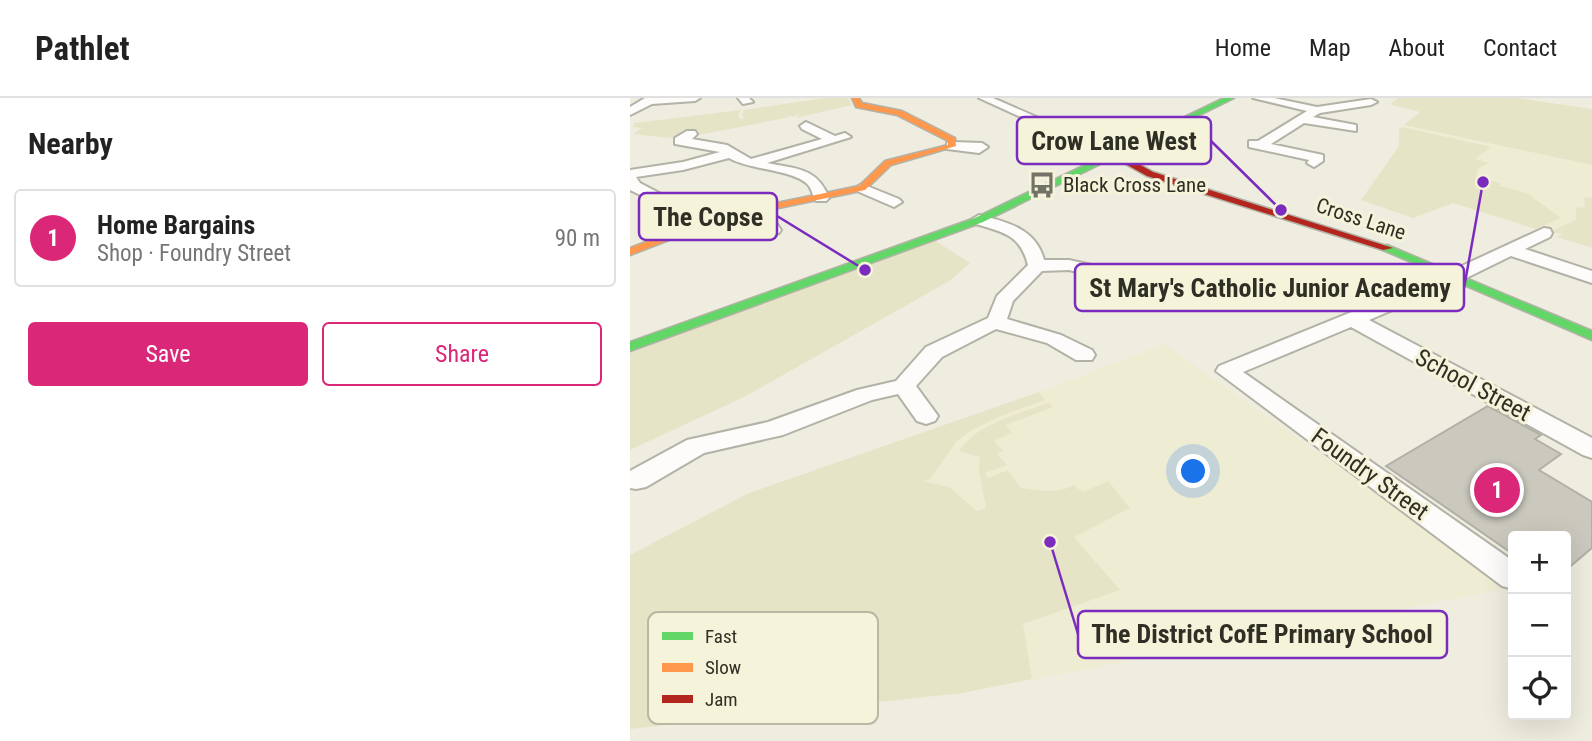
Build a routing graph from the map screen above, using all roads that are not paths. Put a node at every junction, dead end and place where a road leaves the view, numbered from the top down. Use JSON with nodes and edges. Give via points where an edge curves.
{"nodes":[{"id":1,"x":695,"y":98,"type":"edge"},
{"id":2,"x":855,"y":98,"type":"edge"},
{"id":3,"x":984,"y":98,"type":"edge"},
{"id":4,"x":1230,"y":98,"type":"edge"},
{"id":5,"x":1258,"y":98,"type":"edge"},
{"id":6,"x":650,"y":100,"type":"edge"},
{"id":7,"x":1371,"y":102,"type":"dead end"},
{"id":8,"x":1039,"y":110,"type":"dead end"},
{"id":9,"x":1317,"y":110,"type":"junction"},
{"id":10,"x":630,"y":111,"type":"edge"},
{"id":11,"x":1023,"y":114,"type":"junction"},
{"id":12,"x":1302,"y":119,"type":"junction"},
{"id":13,"x":798,"y":126,"type":"dead end"},
{"id":14,"x":1352,"y":128,"type":"dead end"},
{"id":15,"x":679,"y":138,"type":"dead end"},
{"id":16,"x":952,"y":146,"type":"junction"},
{"id":17,"x":979,"y":150,"type":"dead end"},
{"id":18,"x":729,"y":154,"type":"junction"},
{"id":19,"x":1114,"y":154,"type":"junction"},
{"id":20,"x":1314,"y":163,"type":"dead end"},
{"id":21,"x":752,"y":164,"type":"junction"},
{"id":22,"x":1090,"y":166,"type":"junction"},
{"id":23,"x":1150,"y":174,"type":"junction"},
{"id":24,"x":630,"y":176,"type":"edge"},
{"id":25,"x":862,"y":188,"type":"junction"},
{"id":26,"x":664,"y":197,"type":"dead end"},
{"id":27,"x":821,"y":198,"type":"junction"},
{"id":28,"x":894,"y":201,"type":"dead end"},
{"id":29,"x":759,"y":209,"type":"junction"},
{"id":30,"x":979,"y":220,"type":"junction"},
{"id":31,"x":774,"y":230,"type":"dead end"},
{"id":32,"x":1544,"y":233,"type":"dead end"},
{"id":33,"x":1511,"y":250,"type":"junction"},
{"id":34,"x":630,"y":252,"type":"edge"},
{"id":35,"x":1037,"y":266,"type":"junction"},
{"id":36,"x":1456,"y":275,"type":"junction"},
{"id":37,"x":1127,"y":277,"type":"dead end"},
{"id":38,"x":1592,"y":277,"type":"edge"},
{"id":39,"x":1354,"y":320,"type":"junction"},
{"id":40,"x":995,"y":322,"type":"junction"},
{"id":41,"x":1592,"y":336,"type":"edge"},
{"id":42,"x":630,"y":347,"type":"edge"},
{"id":43,"x":1084,"y":355,"type":"dead end"},
{"id":44,"x":905,"y":386,"type":"junction"},
{"id":45,"x":926,"y":416,"type":"dead end"},
{"id":46,"x":1592,"y":449,"type":"edge"},
{"id":47,"x":632,"y":480,"type":"edge"},
{"id":48,"x":1508,"y":574,"type":"edge"}],
"edges":[{"from":1,"to":6,"type":"street"},
{"from":2,"to":16,"type":"street","via":[[859,105],[900,113],[952,140]]},
{"from":3,"to":11,"type":"street"},
{"from":4,"to":19,"type":"street"},
{"from":5,"to":9,"type":"street"},
{"from":6,"to":10,"type":"street"},
{"from":7,"to":9,"type":"street"},
{"from":8,"to":11,"type":"street"},
{"from":9,"to":12,"type":"street"},
{"from":11,"to":19,"type":"street"},
{"from":12,"to":14,"type":"street"},
{"from":12,"to":20,"type":"street","via":[[1254,144],[1318,158]]},
{"from":13,"to":21,"type":"street","via":[[840,139]]},
{"from":15,"to":18,"type":"street","via":[[722,148]]},
{"from":16,"to":17,"type":"street"},
{"from":16,"to":25,"type":"street","via":[[888,163]]},
{"from":18,"to":21,"type":"street"},
{"from":18,"to":24,"type":"street"},
{"from":19,"to":22,"type":"street"},
{"from":19,"to":23,"type":"street","name":"Cross Lane"},
{"from":21,"to":27,"type":"street","via":[[804,175],[813,181]]},
{"from":22,"to":23,"type":"street","via":[[1119,165]]},
{"from":22,"to":30,"type":"street"},
{"from":23,"to":36,"type":"street","name":"Cross Lane","via":[[1357,238]]},
{"from":24,"to":26,"type":"street","via":[[634,186]]},
{"from":25,"to":27,"type":"street"},
{"from":25,"to":28,"type":"street"},
{"from":27,"to":29,"type":"street"},
{"from":29,"to":31,"type":"street"},
{"from":29,"to":34,"type":"street","via":[[710,220]]},
{"from":30,"to":35,"type":"street","via":[[1028,239]]},
{"from":30,"to":42,"type":"street"},
{"from":32,"to":33,"type":"street"},
{"from":33,"to":36,"type":"street"},
{"from":33,"to":38,"type":"street"},
{"from":35,"to":37,"type":"street","via":[[1069,265]]},
{"from":35,"to":40,"type":"street","via":[[1004,300]]},
{"from":36,"to":39,"type":"street"},
{"from":36,"to":41,"type":"street","name":"Cross Lane"},
{"from":39,"to":46,"type":"street","name":"School Street"},
{"from":39,"to":48,"type":"street","name":"Foundry Street","via":[[1227,371]]},
{"from":40,"to":43,"type":"street","via":[[1054,339]]},
{"from":40,"to":44,"type":"street","via":[[934,352]]},
{"from":44,"to":45,"type":"street"},
{"from":44,"to":47,"type":"street","via":[[864,395],[774,429],[696,446]]}]}
